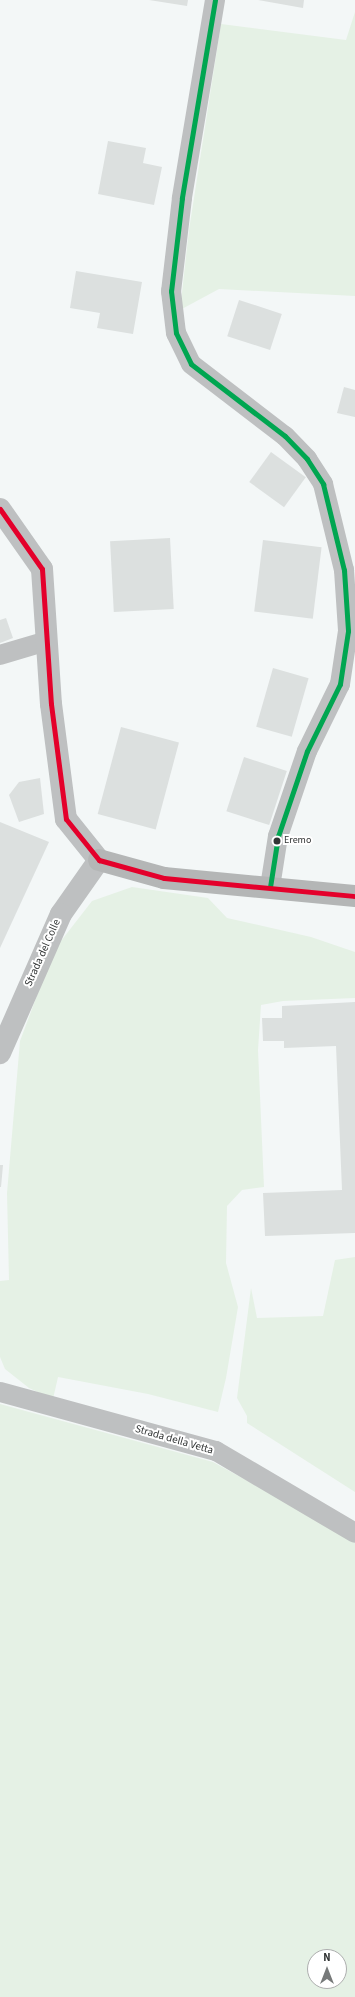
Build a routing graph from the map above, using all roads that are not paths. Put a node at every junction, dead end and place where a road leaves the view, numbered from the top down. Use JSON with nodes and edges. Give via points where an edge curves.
{"nodes":[{"id":1,"x":215,"y":0,"type":"edge"},
{"id":2,"x":0,"y":510,"type":"edge"},
{"id":3,"x":47,"y":642,"type":"junction"},
{"id":4,"x":0,"y":655,"type":"edge"},
{"id":5,"x":99,"y":860,"type":"junction"},
{"id":6,"x":270,"y":887,"type":"junction"},
{"id":7,"x":355,"y":896,"type":"edge"},
{"id":8,"x":0,"y":1053,"type":"edge"},
{"id":9,"x":0,"y":1392,"type":"edge"},
{"id":10,"x":355,"y":1533,"type":"edge"}],
"edges":[{"from":1,"to":6,"type":"street","via":[[182,198],[171,292],[176,333],[191,364],[285,436],[307,459],[323,484],[344,570],[348,631],[340,684],[307,752],[278,836]]},
{"from":2,"to":3,"type":"street","via":[[42,569]]},
{"from":3,"to":4,"type":"street"},
{"from":3,"to":5,"type":"street","via":[[51,704],[66,819]]},
{"from":5,"to":6,"type":"main road","via":[[164,878]]},
{"from":5,"to":8,"type":"street","name":"Strada del Colle","via":[[61,914]]},
{"from":6,"to":7,"type":"main road"},
{"from":9,"to":10,"type":"street","name":"Strada della Vetta","via":[[216,1451]]}]}
